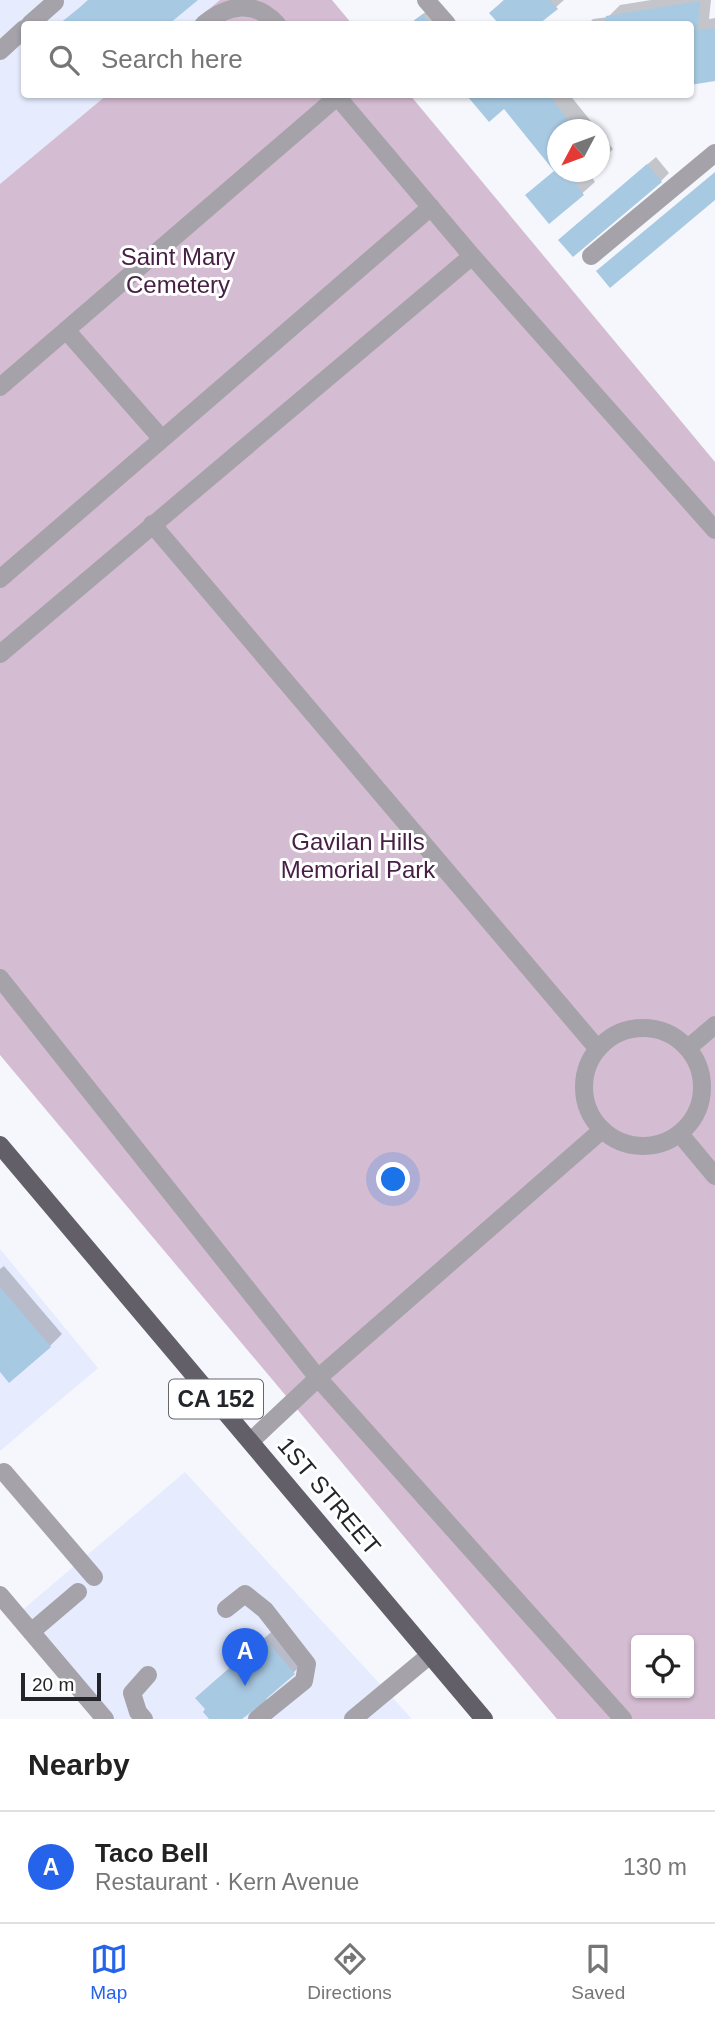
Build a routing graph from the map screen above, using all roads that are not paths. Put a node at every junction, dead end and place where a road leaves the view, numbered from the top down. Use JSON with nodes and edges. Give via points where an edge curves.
{"nodes":[{"id":1,"x":53,"y":0,"type":"edge"},
{"id":2,"x":426,"y":0,"type":"edge"},
{"id":3,"x":33,"y":21,"type":"edge"},
{"id":4,"x":207,"y":21,"type":"edge"},
{"id":5,"x":274,"y":21,"type":"edge"},
{"id":6,"x":444,"y":21,"type":"edge"},
{"id":7,"x":21,"y":32,"type":"edge"},
{"id":8,"x":0,"y":51,"type":"edge"},
{"id":9,"x":334,"y":98,"type":"edge"},
{"id":10,"x":338,"y":98,"type":"edge"},
{"id":11,"x":715,"y":153,"type":"edge"},
{"id":12,"x":431,"y":207,"type":"junction"},
{"id":13,"x":472,"y":256,"type":"junction"},
{"id":14,"x":591,"y":256,"type":"dead end"},
{"id":15,"x":66,"y":330,"type":"junction"},
{"id":16,"x":0,"y":387,"type":"edge"},
{"id":17,"x":162,"y":439,"type":"junction"},
{"id":18,"x":152,"y":524,"type":"junction"},
{"id":19,"x":715,"y":530,"type":"edge"},
{"id":20,"x":0,"y":579,"type":"edge"},
{"id":21,"x":0,"y":654,"type":"edge"},
{"id":22,"x":0,"y":978,"type":"edge"},
{"id":23,"x":715,"y":1026,"type":"edge"},
{"id":24,"x":597,"y":1048,"type":"junction"},
{"id":25,"x":688,"y":1048,"type":"junction"},
{"id":26,"x":601,"y":1130,"type":"junction"},
{"id":27,"x":680,"y":1134,"type":"junction"},
{"id":28,"x":3,"y":1155,"type":"edge"},
{"id":29,"x":715,"y":1175,"type":"edge"},
{"id":30,"x":318,"y":1378,"type":"junction"},
{"id":31,"x":251,"y":1441,"type":"junction"},
{"id":32,"x":4,"y":1472,"type":"dead end"},
{"id":33,"x":94,"y":1577,"type":"dead end"},
{"id":34,"x":78,"y":1592,"type":"dead end"},
{"id":35,"x":0,"y":1595,"type":"edge"},
{"id":36,"x":226,"y":1609,"type":"dead end"},
{"id":37,"x":31,"y":1632,"type":"junction"},
{"id":38,"x":430,"y":1655,"type":"junction"},
{"id":39,"x":148,"y":1675,"type":"dead end"},
{"id":40,"x":105,"y":1719,"type":"edge"},
{"id":41,"x":144,"y":1719,"type":"edge"},
{"id":42,"x":257,"y":1719,"type":"edge"},
{"id":43,"x":353,"y":1719,"type":"edge"},
{"id":44,"x":484,"y":1719,"type":"edge"},
{"id":45,"x":623,"y":1719,"type":"edge"}],
"edges":[{"from":1,"to":3,"type":"street"},
{"from":2,"to":6,"type":"street"},
{"from":4,"to":5,"type":"street","via":[[219,11],[243,6],[267,13]]},
{"from":7,"to":8,"type":"street"},
{"from":9,"to":15,"type":"street"},
{"from":10,"to":12,"type":"street"},
{"from":11,"to":14,"type":"street"},
{"from":12,"to":13,"type":"street"},
{"from":12,"to":17,"type":"street"},
{"from":13,"to":18,"type":"street"},
{"from":13,"to":19,"type":"street"},
{"from":15,"to":16,"type":"street"},
{"from":15,"to":17,"type":"street"},
{"from":17,"to":20,"type":"street"},
{"from":18,"to":21,"type":"street"},
{"from":18,"to":24,"type":"street"},
{"from":22,"to":30,"type":"street"},
{"from":23,"to":25,"type":"street"},
{"from":24,"to":25,"type":"street","via":[[612,1035],[632,1028],[653,1028],[673,1035]]},
{"from":24,"to":26,"type":"street","via":[[584,1073],[583,1093]]},
{"from":25,"to":27,"type":"street","via":[[699,1065],[702,1086],[699,1106]]},
{"from":26,"to":27,"type":"street","via":[[641,1147],[662,1144]]},
{"from":26,"to":30,"type":"street"},
{"from":27,"to":29,"type":"street"},
{"from":28,"to":31,"type":"main road","name":"1ST STREET","number":"CA 152"},
{"from":30,"to":31,"type":"street"},
{"from":30,"to":45,"type":"street"},
{"from":31,"to":38,"type":"main road","name":"1ST STREET","number":"CA 152"},
{"from":32,"to":33,"type":"street"},
{"from":34,"to":37,"type":"street"},
{"from":35,"to":37,"type":"street"},
{"from":36,"to":42,"type":"street","via":[[245,1594],[265,1610],[307,1664],[304,1681]]},
{"from":37,"to":40,"type":"street"},
{"from":38,"to":43,"type":"street"},
{"from":38,"to":44,"type":"main road","name":"1ST STREET","number":"CA 152"},
{"from":39,"to":41,"type":"street","via":[[132,1693]]}]}
